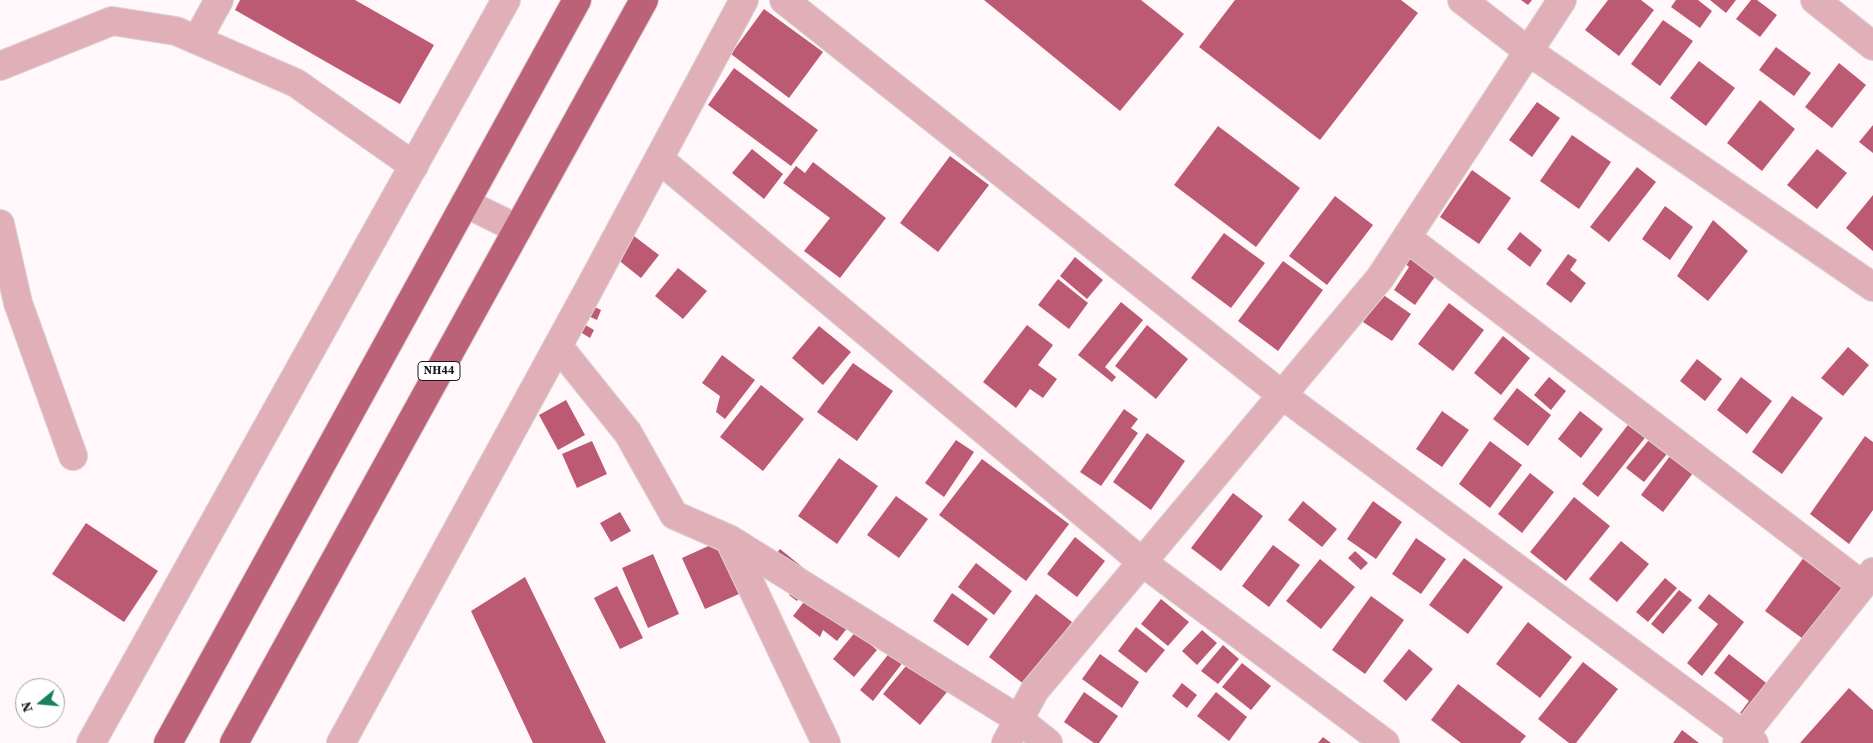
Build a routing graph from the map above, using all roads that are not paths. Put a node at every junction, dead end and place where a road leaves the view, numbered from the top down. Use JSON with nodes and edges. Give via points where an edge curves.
{"nodes":[{"id":1,"x":219,"y":0,"type":"edge"},
{"id":2,"x":506,"y":0,"type":"edge"},
{"id":3,"x":577,"y":0,"type":"edge"},
{"id":4,"x":644,"y":0,"type":"edge"},
{"id":5,"x":744,"y":0,"type":"edge"},
{"id":6,"x":784,"y":0,"type":"edge"},
{"id":7,"x":1462,"y":0,"type":"edge"},
{"id":8,"x":1562,"y":0,"type":"edge"},
{"id":9,"x":1815,"y":0,"type":"edge"},
{"id":10,"x":110,"y":11,"type":"edge"},
{"id":11,"x":196,"y":40,"type":"junction"},
{"id":12,"x":1873,"y":46,"type":"edge"},
{"id":13,"x":1528,"y":51,"type":"junction"},
{"id":14,"x":0,"y":66,"type":"edge"},
{"id":15,"x":659,"y":159,"type":"junction"},
{"id":16,"x":414,"y":166,"type":"junction"},
{"id":17,"x":466,"y":203,"type":"junction"},
{"id":18,"x":0,"y":224,"type":"edge"},
{"id":19,"x":518,"y":229,"type":"junction"},
{"id":20,"x":1407,"y":238,"type":"junction"},
{"id":21,"x":1873,"y":287,"type":"edge"},
{"id":22,"x":558,"y":346,"type":"junction"},
{"id":23,"x":1282,"y":395,"type":"junction"},
{"id":24,"x":73,"y":456,"type":"dead end"},
{"id":25,"x":728,"y":539,"type":"junction"},
{"id":26,"x":1142,"y":562,"type":"junction"},
{"id":27,"x":1868,"y":578,"type":"edge"},
{"id":28,"x":1018,"y":719,"type":"junction"},
{"id":29,"x":1745,"y":740,"type":"edge"},
{"id":30,"x":91,"y":743,"type":"edge"},
{"id":31,"x":168,"y":743,"type":"edge"},
{"id":32,"x":234,"y":743,"type":"edge"},
{"id":33,"x":341,"y":743,"type":"edge"},
{"id":34,"x":826,"y":743,"type":"edge"},
{"id":35,"x":1006,"y":743,"type":"edge"},
{"id":36,"x":1048,"y":743,"type":"edge"},
{"id":37,"x":1385,"y":743,"type":"edge"}],
"edges":[{"from":1,"to":11,"type":"street"},
{"from":2,"to":16,"type":"street"},
{"from":3,"to":17,"type":"highway"},
{"from":4,"to":19,"type":"highway","number":"NH44"},
{"from":5,"to":15,"type":"street"},
{"from":6,"to":23,"type":"street"},
{"from":7,"to":13,"type":"street"},
{"from":8,"to":13,"type":"street"},
{"from":9,"to":12,"type":"street"},
{"from":10,"to":11,"type":"street"},
{"from":10,"to":14,"type":"street"},
{"from":11,"to":16,"type":"street","via":[[296,83]]},
{"from":13,"to":20,"type":"street"},
{"from":13,"to":21,"type":"street"},
{"from":15,"to":22,"type":"street"},
{"from":15,"to":26,"type":"street"},
{"from":16,"to":30,"type":"street"},
{"from":17,"to":19,"type":"street"},
{"from":17,"to":31,"type":"highway"},
{"from":18,"to":24,"type":"street","via":[[18,303]]},
{"from":19,"to":32,"type":"highway","number":"NH44"},
{"from":20,"to":23,"type":"street","via":[[1380,278]]},
{"from":20,"to":27,"type":"street"},
{"from":22,"to":25,"type":"street","via":[[628,433],[674,515]]},
{"from":22,"to":33,"type":"street"},
{"from":23,"to":26,"type":"street"},
{"from":23,"to":29,"type":"street"},
{"from":25,"to":28,"type":"street"},
{"from":25,"to":34,"type":"street"},
{"from":26,"to":28,"type":"street","via":[[1035,690]]},
{"from":26,"to":37,"type":"street"},
{"from":27,"to":29,"type":"street"},
{"from":28,"to":35,"type":"street"},
{"from":28,"to":36,"type":"street"}]}
